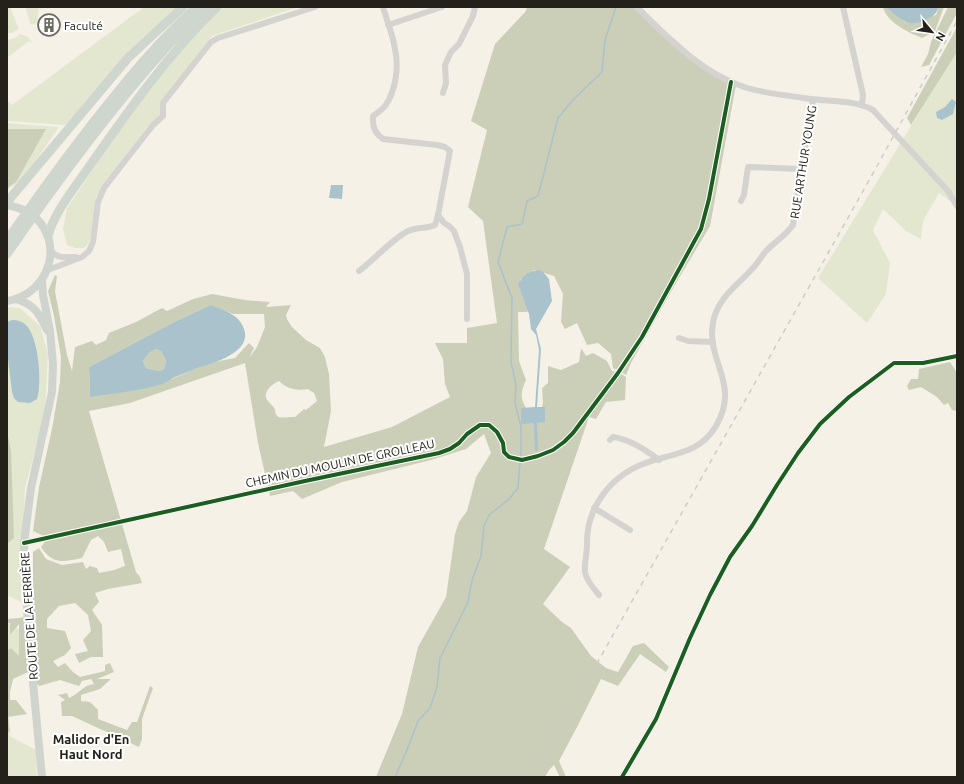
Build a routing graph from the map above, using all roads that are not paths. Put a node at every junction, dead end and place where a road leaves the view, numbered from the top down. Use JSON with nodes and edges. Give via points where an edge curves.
{"nodes":[{"id":1,"x":183,"y":7,"type":"edge"},
{"id":2,"x":197,"y":7,"type":"edge"},
{"id":3,"x":208,"y":7,"type":"edge"},
{"id":4,"x":217,"y":7,"type":"edge"},
{"id":5,"x":315,"y":7,"type":"edge"},
{"id":6,"x":383,"y":7,"type":"edge"},
{"id":7,"x":442,"y":7,"type":"edge"},
{"id":8,"x":475,"y":7,"type":"edge"},
{"id":9,"x":637,"y":7,"type":"edge"},
{"id":10,"x":843,"y":7,"type":"edge"},
{"id":11,"x":388,"y":25,"type":"junction"},
{"id":12,"x":731,"y":82,"type":"junction"},
{"id":13,"x":443,"y":93,"type":"dead end"},
{"id":14,"x":813,"y":100,"type":"junction"},
{"id":15,"x":862,"y":104,"type":"junction"},
{"id":16,"x":801,"y":169,"type":"junction"},
{"id":17,"x":741,"y":201,"type":"dead end"},
{"id":18,"x":7,"y":203,"type":"edge"},
{"id":19,"x":957,"y":206,"type":"edge"},
{"id":20,"x":438,"y":215,"type":"junction"},
{"id":21,"x":48,"y":236,"type":"junction"},
{"id":22,"x":7,"y":240,"type":"edge"},
{"id":23,"x":50,"y":251,"type":"junction"},
{"id":24,"x":7,"y":254,"type":"edge"},
{"id":25,"x":82,"y":257,"type":"junction"},
{"id":26,"x":48,"y":270,"type":"junction"},
{"id":27,"x":359,"y":271,"type":"dead end"},
{"id":28,"x":42,"y":280,"type":"junction"},
{"id":29,"x":11,"y":300,"type":"edge"},
{"id":30,"x":467,"y":319,"type":"dead end"},
{"id":31,"x":50,"y":338,"type":"junction"},
{"id":32,"x":679,"y":338,"type":"dead end"},
{"id":33,"x":713,"y":342,"type":"junction"},
{"id":34,"x":957,"y":356,"type":"edge"},
{"id":35,"x":610,"y":440,"type":"dead end"},
{"id":36,"x":659,"y":460,"type":"junction"},
{"id":37,"x":594,"y":508,"type":"junction"},
{"id":38,"x":630,"y":530,"type":"dead end"},
{"id":39,"x":24,"y":542,"type":"junction"},
{"id":40,"x":599,"y":595,"type":"dead end"},
{"id":41,"x":42,"y":777,"type":"edge"},
{"id":42,"x":622,"y":777,"type":"edge"}],
"edges":[{"from":1,"to":18,"type":"highway","via":[[128,58]]},
{"from":2,"to":22,"type":"highway","via":[[155,48],[94,120]]},
{"from":3,"to":24,"type":"highway","via":[[165,49],[102,124],[46,197]]},
{"from":4,"to":21,"type":"highway","via":[[175,52],[126,115],[55,218]]},
{"from":5,"to":25,"type":"street","via":[[211,42],[164,103],[163,116],[153,125],[104,188],[98,202],[93,242],[89,251]]},
{"from":6,"to":11,"type":"street"},
{"from":7,"to":11,"type":"street"},
{"from":8,"to":13,"type":"street","via":[[459,44],[451,52],[445,65],[446,83]]},
{"from":9,"to":12,"type":"street","via":[[687,54]]},
{"from":10,"to":15,"type":"street"},
{"from":11,"to":20,"type":"street","via":[[395,48],[396,71],[389,98],[373,116],[374,128],[383,139],[437,145],[450,151]]},
{"from":12,"to":14,"type":"street"},
{"from":12,"to":39,"type":"street","name":"CHEMIN DU MOULIN DE GROLLEAU","via":[[701,229],[646,331],[618,373],[573,433],[553,450],[520,459],[509,457],[504,452],[503,442],[497,432],[489,425],[480,425],[450,449],[439,453]]},
{"from":14,"to":15,"type":"street"},
{"from":14,"to":16,"type":"street","name":"RUE ARTHUR YOUNG"},
{"from":15,"to":19,"type":"street","via":[[878,113],[948,191]]},
{"from":16,"to":17,"type":"street","via":[[748,167]]},
{"from":16,"to":33,"type":"street","name":"RUE ARTHUR YOUNG","via":[[793,225],[727,294],[714,318]]},
{"from":18,"to":21,"type":"main road","via":[[35,217]]},
{"from":20,"to":27,"type":"street","via":[[435,225],[415,228],[400,236]]},
{"from":20,"to":30,"type":"street","via":[[454,231],[464,260],[467,274]]},
{"from":21,"to":23,"type":"main road"},
{"from":23,"to":25,"type":"street","via":[[60,258]]},
{"from":23,"to":26,"type":"main road"},
{"from":25,"to":26,"type":"street"},
{"from":26,"to":28,"type":"main road"},
{"from":28,"to":29,"type":"main road","via":[[26,295]]},
{"from":28,"to":31,"type":"main road","name":"ROUTE DE LA FERRIÈRE","via":[[42,295]]},
{"from":29,"to":31,"type":"main road","name":"ROUTE DE LA FERRIÈRE","via":[[26,303],[37,311]]},
{"from":31,"to":39,"type":"main road","name":"ROUTE DE LA FERRIÈRE","via":[[53,364],[52,392],[31,488]]},
{"from":32,"to":33,"type":"street"},
{"from":33,"to":36,"type":"street","name":"RUE ARTHUR YOUNG","via":[[726,393],[722,416],[710,435],[698,446]]},
{"from":34,"to":42,"type":"street","via":[[923,363],[894,363],[849,397],[820,424],[785,472],[730,557],[690,638],[656,719]]},
{"from":35,"to":36,"type":"street","via":[[613,437],[618,438],[643,449]]},
{"from":36,"to":37,"type":"street","name":"RUE ARTHUR YOUNG","via":[[643,464],[624,474],[608,488]]},
{"from":37,"to":38,"type":"street"},
{"from":37,"to":40,"type":"street","name":"RUE ARTHUR YOUNG","via":[[586,536],[585,572]]},
{"from":39,"to":41,"type":"main road","name":"ROUTE DE LA FERRIÈRE","via":[[29,640]]}]}
